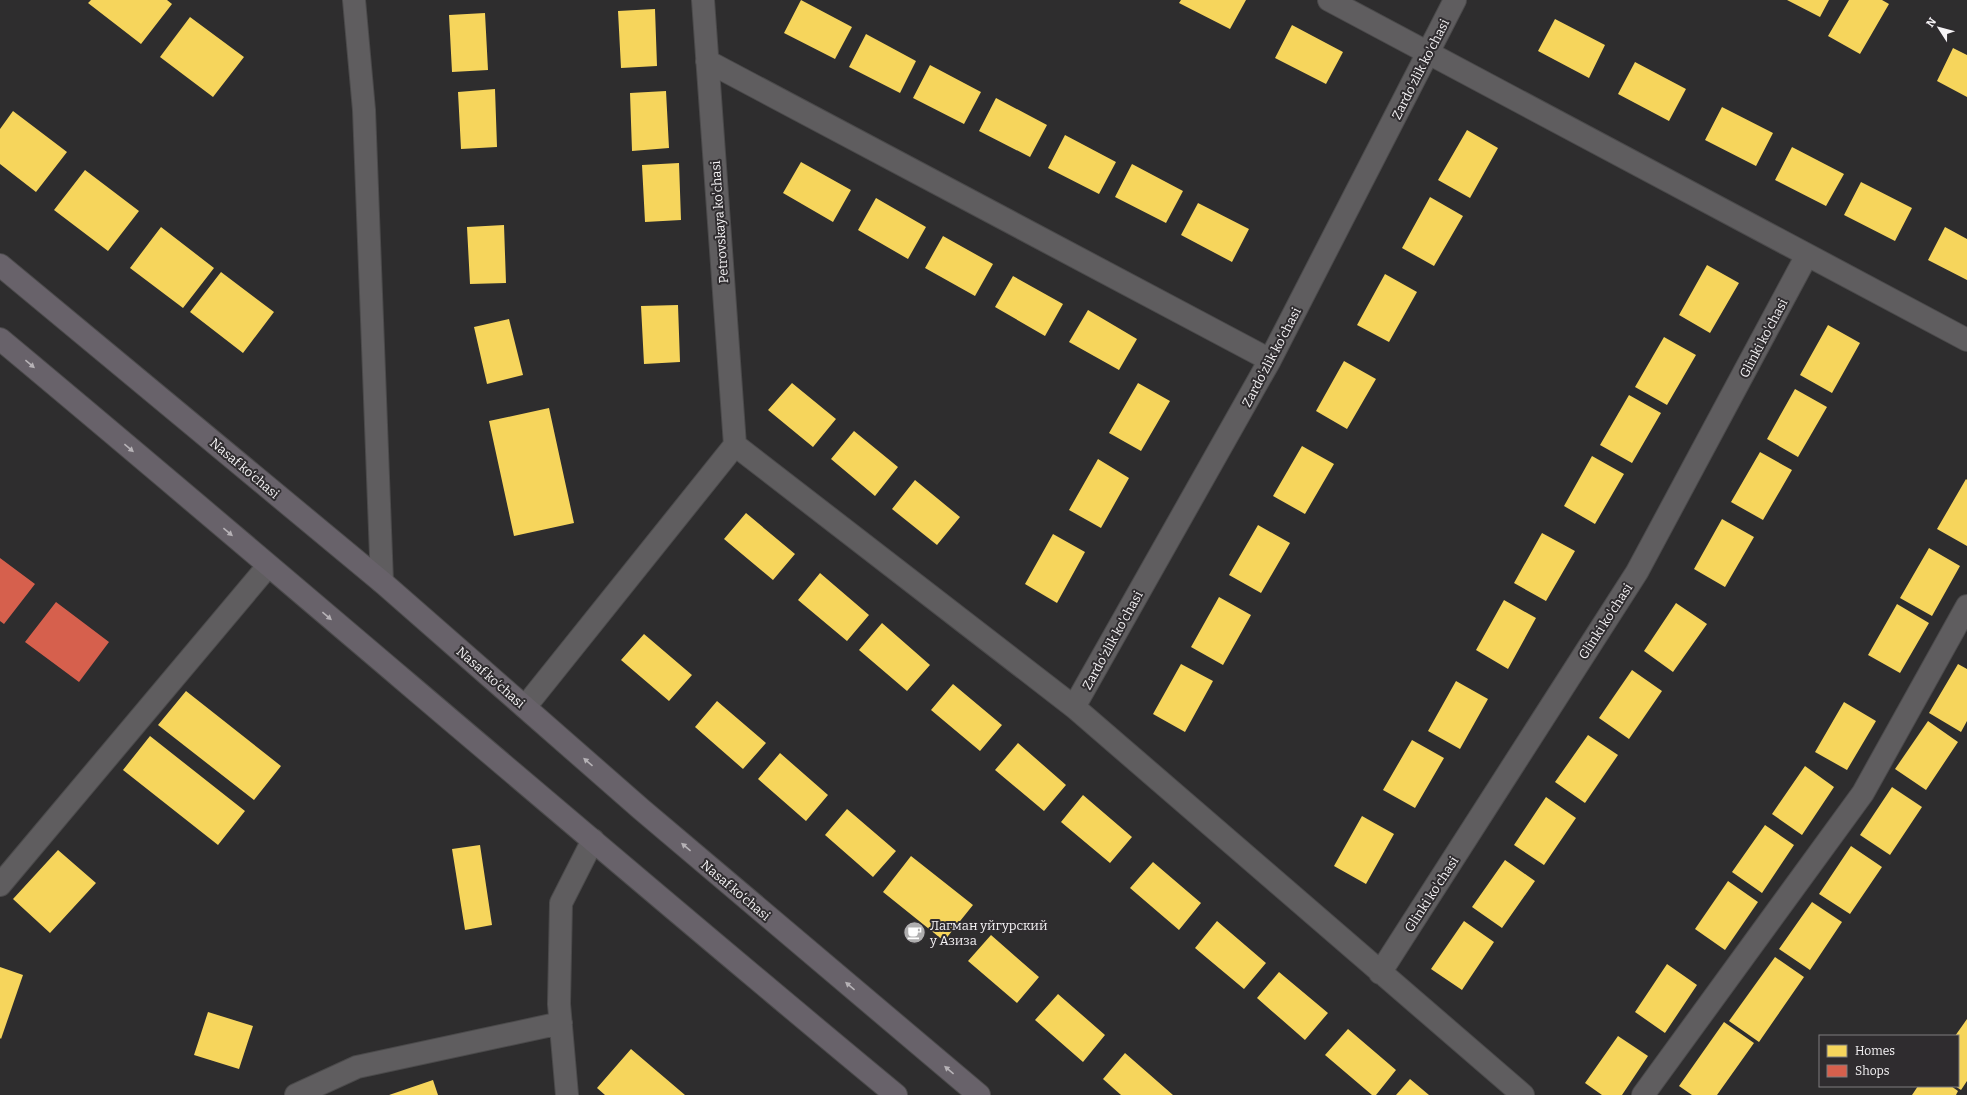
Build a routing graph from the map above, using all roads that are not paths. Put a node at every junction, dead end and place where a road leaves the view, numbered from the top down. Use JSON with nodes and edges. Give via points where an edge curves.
{"nodes":[{"id":1,"x":354,"y":0,"type":"edge"},
{"id":2,"x":703,"y":0,"type":"edge"},
{"id":3,"x":1329,"y":0,"type":"edge"},
{"id":4,"x":1455,"y":0,"type":"edge"},
{"id":5,"x":1428,"y":54,"type":"junction"},
{"id":6,"x":708,"y":61,"type":"junction"},
{"id":7,"x":1807,"y":255,"type":"junction"},
{"id":8,"x":0,"y":265,"type":"edge"},
{"id":9,"x":0,"y":339,"type":"edge"},
{"id":10,"x":1967,"y":340,"type":"edge"},
{"id":11,"x":1270,"y":360,"type":"junction"},
{"id":12,"x":735,"y":445,"type":"junction"},
{"id":13,"x":268,"y":566,"type":"junction"},
{"id":14,"x":382,"y":582,"type":"junction"},
{"id":15,"x":1967,"y":606,"type":"edge"},
{"id":16,"x":525,"y":707,"type":"junction"},
{"id":17,"x":1074,"y":707,"type":"junction"},
{"id":18,"x":593,"y":840,"type":"junction"},
{"id":19,"x":0,"y":885,"type":"edge"},
{"id":20,"x":1380,"y":973,"type":"junction"},
{"id":21,"x":561,"y":1023,"type":"junction"},
{"id":22,"x":296,"y":1095,"type":"edge"},
{"id":23,"x":567,"y":1095,"type":"edge"},
{"id":24,"x":896,"y":1095,"type":"edge"},
{"id":25,"x":979,"y":1095,"type":"edge"},
{"id":26,"x":1523,"y":1095,"type":"edge"},
{"id":27,"x":1644,"y":1095,"type":"edge"}],
"edges":[{"from":1,"to":14,"type":"street","via":[[364,110]]},
{"from":2,"to":6,"type":"street","name":"Petrovskaya ko'chasi"},
{"from":3,"to":5,"type":"street"},
{"from":4,"to":5,"type":"street","name":"Zardo'zlik ko'chasi"},
{"from":5,"to":7,"type":"street"},
{"from":5,"to":11,"type":"street","name":"Zardo'zlik ko'chasi"},
{"from":6,"to":11,"type":"street"},
{"from":6,"to":12,"type":"street","name":"Petrovskaya ko'chasi"},
{"from":7,"to":10,"type":"street"},
{"from":7,"to":20,"type":"street","name":"Glinki ko'chasi","via":[[1637,572]]},
{"from":8,"to":14,"type":"main road","name":"Nasaf ko‘chasi"},
{"from":9,"to":13,"type":"main road","one_way":true},
{"from":11,"to":17,"type":"street","name":"Zardo'zlik ko'chasi"},
{"from":12,"to":16,"type":"street"},
{"from":12,"to":17,"type":"street"},
{"from":13,"to":18,"type":"main road","one_way":true},
{"from":13,"to":19,"type":"street"},
{"from":14,"to":16,"type":"main road","name":"Nasaf ko‘chasi"},
{"from":15,"to":27,"type":"street","via":[[1863,793]]},
{"from":25,"to":16,"type":"main road","name":"Nasaf ko‘chasi","one_way":true,"via":[[641,809]]},
{"from":17,"to":20,"type":"street"},
{"from":18,"to":21,"type":"street","via":[[561,903]]},
{"from":18,"to":24,"type":"main road"},
{"from":20,"to":26,"type":"street"},
{"from":21,"to":22,"type":"street","via":[[357,1067]]},
{"from":21,"to":23,"type":"street"}]}
